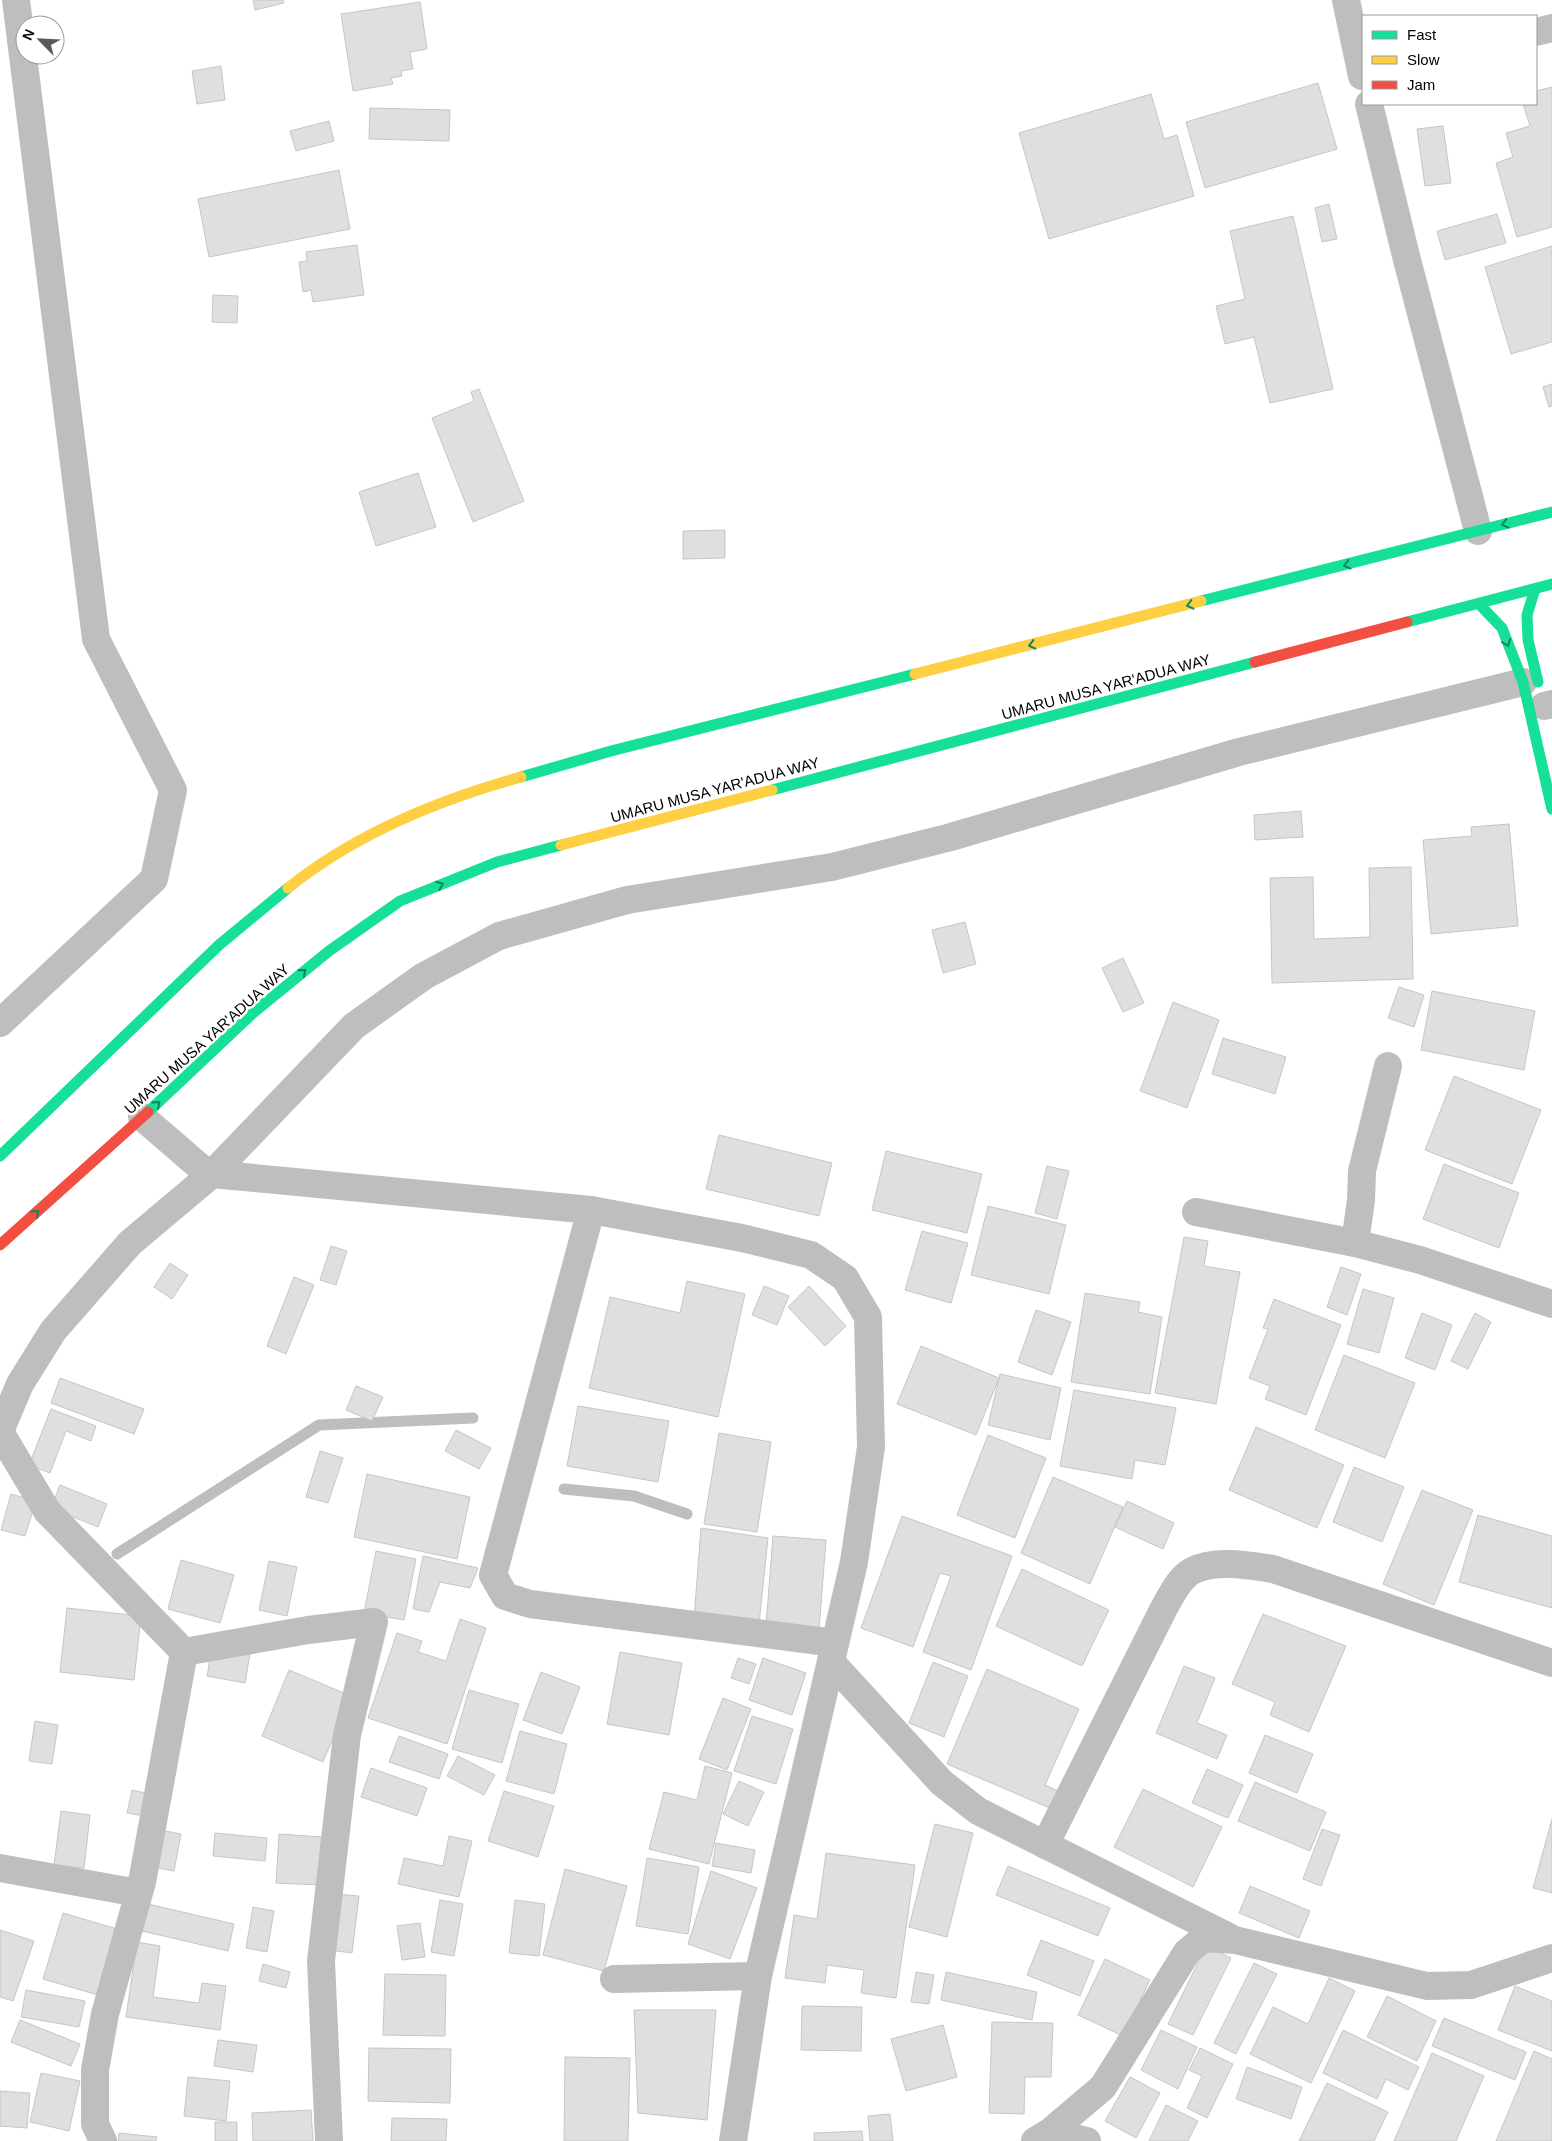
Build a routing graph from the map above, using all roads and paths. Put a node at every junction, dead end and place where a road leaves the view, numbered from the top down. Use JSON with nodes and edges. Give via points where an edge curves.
{"nodes":[{"id":1,"x":16,"y":0,"type":"edge"},
{"id":2,"x":1346,"y":0,"type":"edge"},
{"id":3,"x":1552,"y":28,"type":"edge"},
{"id":4,"x":1537,"y":32,"type":"edge"},
{"id":5,"x":1362,"y":72,"type":"edge"},
{"id":6,"x":1369,"y":105,"type":"edge"},
{"id":7,"x":1552,"y":512,"type":"edge"},
{"id":8,"x":1478,"y":531,"type":"junction"},
{"id":9,"x":1552,"y":584,"type":"edge"},
{"id":10,"x":1535,"y":589,"type":"junction"},
{"id":11,"x":1479,"y":604,"type":"junction"},
{"id":12,"x":1522,"y":682,"type":"junction"},
{"id":13,"x":1547,"y":708,"type":"edge"},
{"id":14,"x":1552,"y":809,"type":"edge"},
{"id":15,"x":0,"y":1023,"type":"edge"},
{"id":16,"x":1388,"y":1066,"type":"dead end"},
{"id":17,"x":142,"y":1116,"type":"junction"},
{"id":18,"x":0,"y":1156,"type":"edge"},
{"id":19,"x":212,"y":1174,"type":"junction"},
{"id":20,"x":591,"y":1210,"type":"junction"},
{"id":21,"x":1196,"y":1212,"type":"dead end"},
{"id":22,"x":1355,"y":1243,"type":"junction"},
{"id":23,"x":0,"y":1246,"type":"edge"},
{"id":24,"x":1552,"y":1304,"type":"edge"},
{"id":25,"x":0,"y":1432,"type":"edge"},
{"id":26,"x":184,"y":1652,"type":"junction"},
{"id":27,"x":833,"y":1652,"type":"junction"},
{"id":28,"x":1552,"y":1662,"type":"edge"},
{"id":29,"x":1045,"y":1845,"type":"junction"},
{"id":30,"x":0,"y":1868,"type":"edge"},
{"id":31,"x":138,"y":1894,"type":"junction"},
{"id":32,"x":1235,"y":1940,"type":"junction"},
{"id":33,"x":1552,"y":1958,"type":"edge"},
{"id":34,"x":758,"y":1976,"type":"junction"},
{"id":35,"x":614,"y":1980,"type":"dead end"},
{"id":36,"x":1043,"y":2137,"type":"edge"},
{"id":37,"x":103,"y":2141,"type":"edge"},
{"id":38,"x":329,"y":2141,"type":"edge"},
{"id":39,"x":733,"y":2141,"type":"edge"},
{"id":40,"x":1087,"y":2141,"type":"edge"}],
"edges":[{"from":1,"to":15,"type":"street","via":[[96,639],[173,790],[154,880]]},
{"from":2,"to":5,"type":"street"},
{"from":3,"to":4,"type":"street"},
{"from":6,"to":8,"type":"street"},
{"from":7,"to":8,"type":"main road","one_way":true},
{"from":8,"to":18,"type":"main road","one_way":true,"via":[[611,751],[471,791],[388,826],[306,874],[219,945]]},
{"from":9,"to":10,"type":"main road","name":"UMARU MUSA YAR'ADUA WAY"},
{"from":10,"to":11,"type":"main road","name":"UMARU MUSA YAR'ADUA WAY"},
{"from":10,"to":13,"type":"main road","via":[[1527,615],[1528,640]]},
{"from":11,"to":12,"type":"main road","one_way":true,"via":[[1502,628]]},
{"from":17,"to":11,"type":"main road","name":"UMARU MUSA YAR'ADUA WAY","one_way":true,"via":[[253,1013],[329,950],[400,901],[497,862]]},
{"from":12,"to":14,"type":"main road"},
{"from":12,"to":19,"type":"street","via":[[1240,752],[951,837],[832,867],[627,900],[499,936],[424,976],[354,1026]]},
{"from":16,"to":22,"type":"street","via":[[1362,1171]]},
{"from":17,"to":19,"type":"street"},
{"from":23,"to":17,"type":"main road","name":"UMARU MUSA YAR'ADUA WAY","one_way":true},
{"from":19,"to":20,"type":"street"},
{"from":19,"to":25,"type":"street","via":[[130,1243],[53,1331],[20,1384]]},
{"from":20,"to":27,"type":"street","via":[[742,1238],[811,1255],[845,1278],[868,1317],[870,1447],[854,1562]]},
{"from":20,"to":27,"type":"street","via":[[493,1575],[504,1596],[530,1604]]},
{"from":21,"to":22,"type":"street"},
{"from":22,"to":24,"type":"street","via":[[1420,1260]]},
{"from":25,"to":26,"type":"street","via":[[47,1511]]},
{"from":26,"to":31,"type":"street"},
{"from":26,"to":38,"type":"street","via":[[374,1622],[347,1735],[321,1961]]},
{"from":27,"to":29,"type":"street","via":[[942,1783],[978,1811]]},
{"from":27,"to":34,"type":"street"},
{"from":28,"to":29,"type":"street","via":[[1273,1569],[1236,1563],[1192,1571],[1180,1582],[1164,1608]]},
{"from":29,"to":32,"type":"street"},
{"from":30,"to":31,"type":"street"},
{"from":31,"to":37,"type":"street","via":[[104,2014],[95,2070],[95,2124]]},
{"from":32,"to":33,"type":"street","via":[[1428,1986],[1471,1985]]},
{"from":32,"to":36,"type":"street","via":[[1204,1938],[1187,1952],[1103,2087]]},
{"from":34,"to":35,"type":"street"},
{"from":34,"to":39,"type":"street"},
{"from":36,"to":40,"type":"street"}]}
